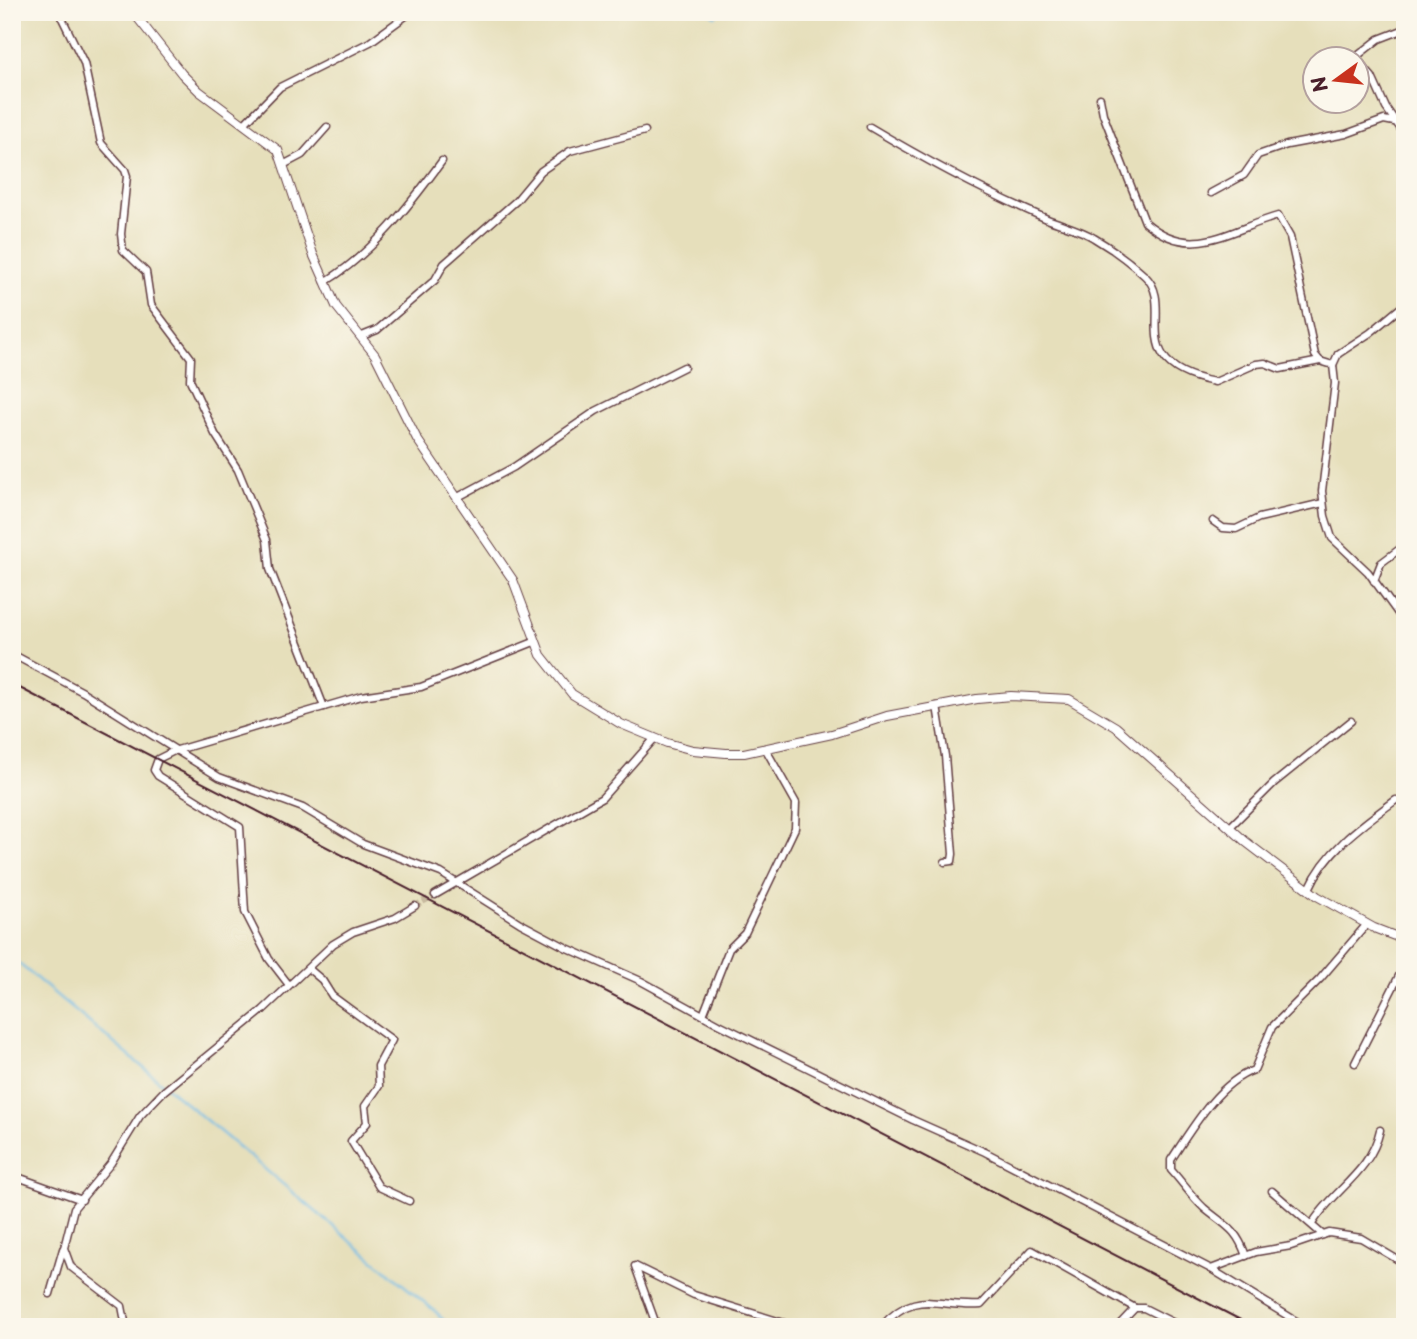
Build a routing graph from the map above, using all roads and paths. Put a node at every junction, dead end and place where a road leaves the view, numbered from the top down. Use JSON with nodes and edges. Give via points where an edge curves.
{"nodes":[{"id":1,"x":59,"y":12,"type":"edge"},
{"id":2,"x":133,"y":12,"type":"edge"},
{"id":3,"x":411,"y":12,"type":"edge"},
{"id":4,"x":1405,"y":29,"type":"edge"},
{"id":5,"x":1371,"y":46,"type":"edge"},
{"id":6,"x":1372,"y":80,"type":"edge"},
{"id":7,"x":1100,"y":98,"type":"dead end"},
{"id":8,"x":1405,"y":117,"type":"edge"},
{"id":9,"x":1394,"y":122,"type":"junction"},
{"id":10,"x":245,"y":123,"type":"junction"},
{"id":11,"x":327,"y":127,"type":"dead end"},
{"id":12,"x":870,"y":127,"type":"dead end"},
{"id":13,"x":645,"y":131,"type":"dead end"},
{"id":14,"x":1405,"y":135,"type":"edge"},
{"id":15,"x":442,"y":161,"type":"dead end"},
{"id":16,"x":285,"y":164,"type":"junction"},
{"id":17,"x":1210,"y":193,"type":"dead end"},
{"id":18,"x":325,"y":282,"type":"junction"},
{"id":19,"x":1405,"y":304,"type":"edge"},
{"id":20,"x":362,"y":336,"type":"junction"},
{"id":21,"x":1320,"y":361,"type":"junction"},
{"id":22,"x":1333,"y":365,"type":"junction"},
{"id":23,"x":684,"y":368,"type":"dead end"},
{"id":24,"x":458,"y":497,"type":"junction"},
{"id":25,"x":1323,"y":503,"type":"junction"},
{"id":26,"x":1213,"y":521,"type":"dead end"},
{"id":27,"x":1405,"y":545,"type":"edge"},
{"id":28,"x":1374,"y":581,"type":"junction"},
{"id":29,"x":1405,"y":623,"type":"edge"},
{"id":30,"x":534,"y":642,"type":"junction"},
{"id":31,"x":12,"y":654,"type":"edge"},
{"id":32,"x":937,"y":706,"type":"junction"},
{"id":33,"x":324,"y":707,"type":"junction"},
{"id":34,"x":1351,"y":721,"type":"dead end"},
{"id":35,"x":1405,"y":731,"type":"edge"},
{"id":36,"x":1405,"y":737,"type":"edge"},
{"id":37,"x":654,"y":738,"type":"junction"},
{"id":38,"x":765,"y":748,"type":"junction"},
{"id":39,"x":174,"y":751,"type":"junction"},
{"id":40,"x":1396,"y":800,"type":"dead end"},
{"id":41,"x":1230,"y":827,"type":"junction"},
{"id":42,"x":945,"y":862,"type":"dead end"},
{"id":43,"x":457,"y":881,"type":"junction"},
{"id":44,"x":1309,"y":890,"type":"junction"},
{"id":45,"x":435,"y":895,"type":"tunnel mouth"},
{"id":46,"x":415,"y":906,"type":"tunnel mouth"},
{"id":47,"x":1367,"y":924,"type":"junction"},
{"id":48,"x":1405,"y":940,"type":"edge"},
{"id":49,"x":1405,"y":964,"type":"edge"},
{"id":50,"x":309,"y":969,"type":"junction"},
{"id":51,"x":289,"y":985,"type":"junction"},
{"id":52,"x":703,"y":1015,"type":"junction"},
{"id":53,"x":1355,"y":1063,"type":"dead end"},
{"id":54,"x":1380,"y":1130,"type":"dead end"},
{"id":55,"x":12,"y":1175,"type":"edge"},
{"id":56,"x":1272,"y":1191,"type":"dead end"},
{"id":57,"x":82,"y":1200,"type":"junction"},
{"id":58,"x":409,"y":1201,"type":"dead end"},
{"id":59,"x":1312,"y":1224,"type":"junction"},
{"id":60,"x":1323,"y":1235,"type":"junction"},
{"id":61,"x":64,"y":1248,"type":"junction"},
{"id":62,"x":1246,"y":1256,"type":"junction"},
{"id":63,"x":1405,"y":1264,"type":"edge"},
{"id":64,"x":1210,"y":1269,"type":"junction"},
{"id":65,"x":50,"y":1294,"type":"dead end"},
{"id":66,"x":1135,"y":1308,"type":"junction"},
{"id":67,"x":126,"y":1327,"type":"edge"},
{"id":68,"x":657,"y":1327,"type":"edge"},
{"id":69,"x":797,"y":1327,"type":"edge"},
{"id":70,"x":881,"y":1327,"type":"edge"},
{"id":71,"x":1117,"y":1327,"type":"edge"},
{"id":72,"x":1182,"y":1327,"type":"edge"},
{"id":73,"x":1307,"y":1327,"type":"edge"}],
"edges":[{"from":1,"to":33,"type":"street","via":[[84,63],[101,144],[127,176],[123,250],[148,275],[152,305],[191,358],[190,380],[215,434],[239,470],[267,540],[270,569]]},
{"from":2,"to":10,"type":"street","via":[[181,74]]},
{"from":3,"to":10,"type":"street","via":[[370,41],[280,87]]},
{"from":4,"to":5,"type":"street"},
{"from":6,"to":9,"type":"street"},
{"from":7,"to":21,"type":"street","via":[[1145,222],[1156,231],[1178,242],[1193,242],[1278,216],[1290,237],[1311,343]]},
{"from":8,"to":9,"type":"street"},
{"from":9,"to":14,"type":"street"},
{"from":9,"to":17,"type":"street","via":[[1384,120],[1258,155],[1244,175]]},
{"from":10,"to":16,"type":"street","via":[[278,150]]},
{"from":11,"to":16,"type":"street","via":[[302,155]]},
{"from":12,"to":21,"type":"street","via":[[961,179],[1093,237],[1148,278],[1156,300],[1155,331],[1165,360],[1176,368],[1215,382],[1265,362],[1280,369]]},
{"from":13,"to":20,"type":"street","via":[[570,151],[541,171],[516,201],[444,264],[435,280],[377,330]]},
{"from":15,"to":18,"type":"street","via":[[364,253]]},
{"from":16,"to":18,"type":"street"},
{"from":18,"to":20,"type":"street","via":[[336,306]]},
{"from":19,"to":22,"type":"street","via":[[1338,354]]},
{"from":20,"to":24,"type":"street","via":[[417,439]]},
{"from":21,"to":22,"type":"street"},
{"from":22,"to":25,"type":"street"},
{"from":23,"to":24,"type":"street","via":[[596,411],[514,467]]},
{"from":24,"to":30,"type":"street","via":[[513,580]]},
{"from":25,"to":26,"type":"street","via":[[1259,518],[1236,529]]},
{"from":25,"to":28,"type":"street","via":[[1332,538]]},
{"from":27,"to":28,"type":"street","via":[[1381,563]]},
{"from":28,"to":29,"type":"street"},
{"from":30,"to":33,"type":"street","via":[[421,687],[372,693]]},
{"from":30,"to":37,"type":"street","via":[[572,694]]},
{"from":31,"to":39,"type":"street","via":[[83,692]]},
{"from":32,"to":38,"type":"street"},
{"from":32,"to":41,"type":"street","via":[[1011,696],[1054,697],[1082,704],[1116,727]]},
{"from":32,"to":42,"type":"street","via":[[953,854],[952,862]]},
{"from":33,"to":39,"type":"street"},
{"from":34,"to":41,"type":"street","via":[[1274,783]]},
{"from":35,"to":36,"type":"street"},
{"from":37,"to":38,"type":"street","via":[[710,753]]},
{"from":37,"to":43,"type":"street","via":[[602,797]]},
{"from":38,"to":52,"type":"street","via":[[796,803],[794,828],[745,933],[729,949]]},
{"from":39,"to":43,"type":"street","via":[[238,787],[303,807],[363,844]]},
{"from":39,"to":51,"type":"street","via":[[160,757],[155,772],[240,827],[245,912],[269,959]]},
{"from":40,"to":44,"type":"street","via":[[1349,836],[1325,861]]},
{"from":41,"to":44,"type":"street"},
{"from":43,"to":45,"type":"street"},
{"from":43,"to":52,"type":"street","via":[[520,923]]},
{"from":44,"to":47,"type":"street"},
{"from":46,"to":50,"type":"street","via":[[353,932],[333,944]]},
{"from":47,"to":48,"type":"street"},
{"from":47,"to":62,"type":"street","via":[[1272,1027],[1254,1070],[1235,1076],[1222,1090],[1171,1160],[1171,1170],[1203,1208],[1223,1220]]},
{"from":49,"to":53,"type":"street"},
{"from":50,"to":51,"type":"street"},
{"from":50,"to":58,"type":"street","via":[[323,980],[332,996],[392,1040],[378,1066],[379,1086],[365,1106],[367,1123],[351,1141],[379,1187]]},
{"from":51,"to":57,"type":"street","via":[[148,1108]]},
{"from":52,"to":64,"type":"street","via":[[985,1152]]},
{"from":54,"to":59,"type":"street","via":[[1367,1163],[1323,1206]]},
{"from":55,"to":57,"type":"street"},
{"from":56,"to":59,"type":"street"},
{"from":57,"to":61,"type":"street","via":[[70,1219]]},
{"from":59,"to":60,"type":"street"},
{"from":60,"to":62,"type":"street"},
{"from":60,"to":63,"type":"street","via":[[1361,1238]]},
{"from":61,"to":65,"type":"street"},
{"from":61,"to":67,"type":"street","via":[[71,1267],[122,1306]]},
{"from":62,"to":64,"type":"street"},
{"from":64,"to":73,"type":"street"},
{"from":66,"to":70,"type":"street","via":[[1032,1250],[981,1305],[919,1300],[895,1310]]},
{"from":66,"to":71,"type":"street"},
{"from":66,"to":72,"type":"street"},
{"from":68,"to":69,"type":"street","via":[[635,1266],[694,1295]]}]}
